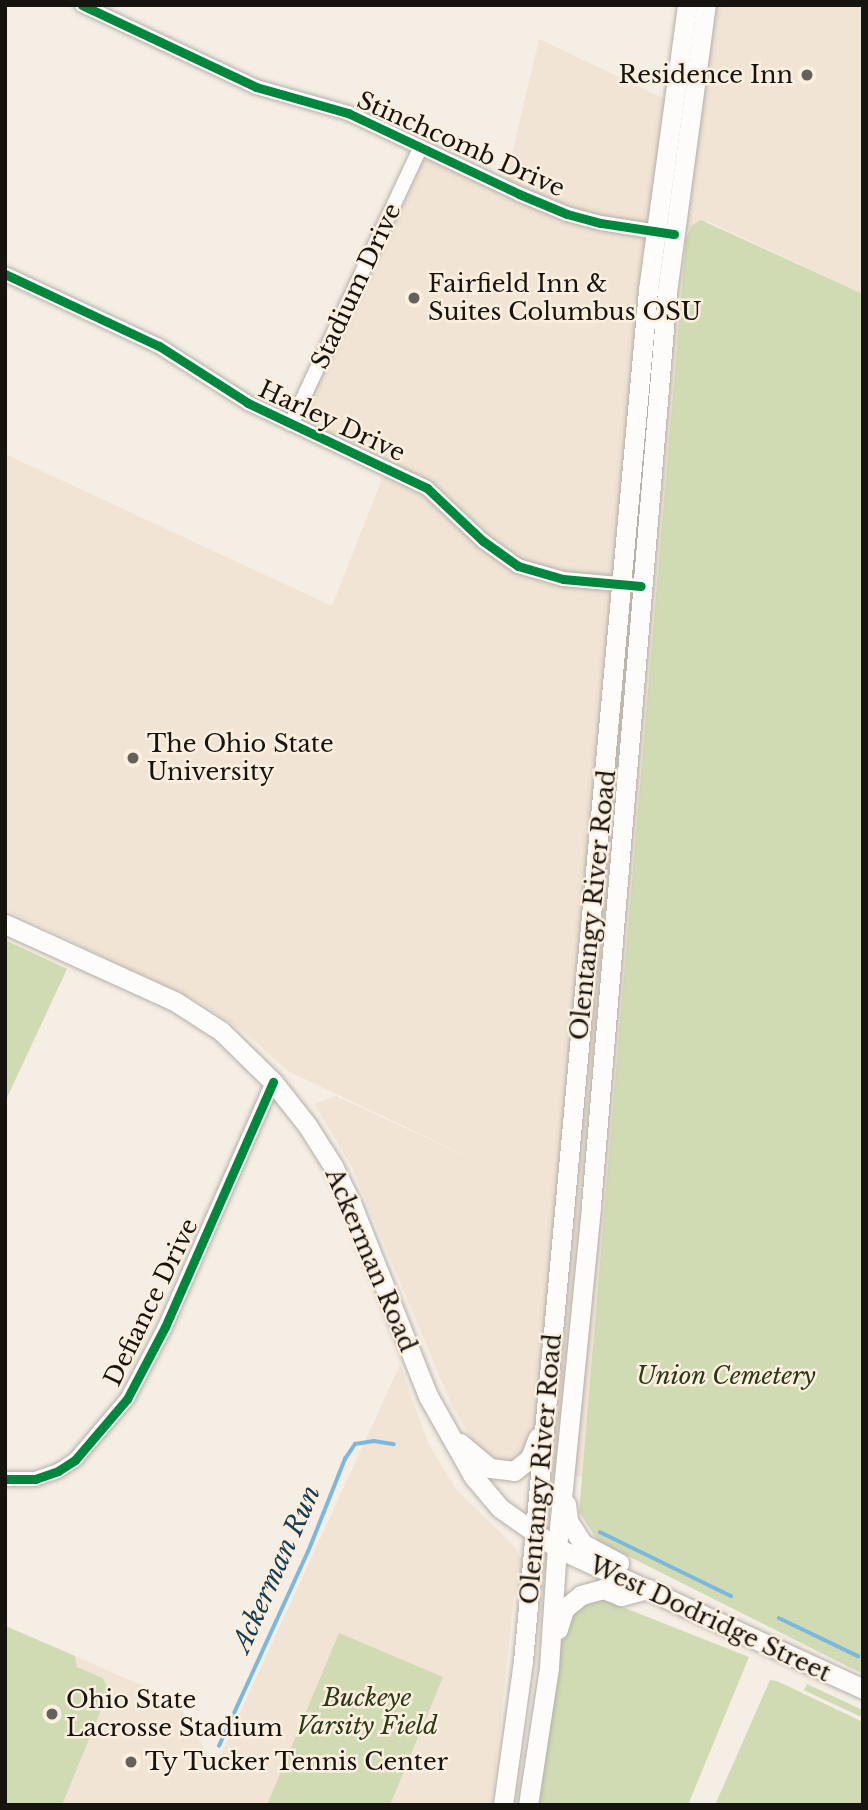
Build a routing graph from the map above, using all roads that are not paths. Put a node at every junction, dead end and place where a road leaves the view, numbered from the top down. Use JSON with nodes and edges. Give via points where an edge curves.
{"nodes":[{"id":1,"x":82,"y":5,"type":"edge"},
{"id":2,"x":693,"y":8,"type":"edge"},
{"id":3,"x":420,"y":148,"type":"junction"},
{"id":4,"x":665,"y":233,"type":"junction"},
{"id":5,"x":5,"y":274,"type":"edge"},
{"id":6,"x":291,"y":424,"type":"junction"},
{"id":7,"x":631,"y":585,"type":"junction"},
{"id":8,"x":5,"y":924,"type":"edge"},
{"id":9,"x":273,"y":1082,"type":"junction"},
{"id":10,"x":546,"y":1413,"type":"junction"},
{"id":11,"x":446,"y":1430,"type":"junction"},
{"id":12,"x":5,"y":1479,"type":"edge"},
{"id":13,"x":563,"y":1485,"type":"junction"},
{"id":14,"x":533,"y":1534,"type":"junction"},
{"id":15,"x":557,"y":1548,"type":"junction"},
{"id":16,"x":648,"y":1589,"type":"junction"},
{"id":17,"x":687,"y":1608,"type":"junction"},
{"id":18,"x":549,"y":1667,"type":"junction"},
{"id":19,"x":863,"y":1689,"type":"edge"},
{"id":20,"x":503,"y":1805,"type":"edge"},
{"id":21,"x":528,"y":1805,"type":"edge"}],
"edges":[{"from":1,"to":3,"type":"street","name":"Stinchcomb Drive","via":[[256,88],[348,113]]},
{"from":2,"to":4,"type":"main road","name":"Olentangy River Road"},
{"from":3,"to":4,"type":"street","name":"Stinchcomb Drive","via":[[567,214]]},
{"from":3,"to":6,"type":"street","name":"Stadium Drive"},
{"from":4,"to":7,"type":"main road","name":"Olentangy River Road"},
{"from":5,"to":6,"type":"street","name":"Harley Drive","via":[[159,346],[248,403]]},
{"from":6,"to":7,"type":"street","name":"Harley Drive","via":[[427,488],[483,541],[518,566],[563,579]]},
{"from":7,"to":10,"type":"main road","name":"Olentangy River Road"},
{"from":7,"to":13,"type":"main road","name":"Olentangy River Road","via":[[591,1205]]},
{"from":8,"to":9,"type":"main road","name":"Ackerman Road","via":[[176,1002],[221,1031]]},
{"from":9,"to":11,"type":"main road","name":"Ackerman Road","via":[[333,1166]]},
{"from":9,"to":12,"type":"street","name":"Defiance Drive","via":[[170,1316],[127,1399],[75,1460],[44,1476]]},
{"from":10,"to":11,"type":"main road","via":[[530,1458],[514,1471],[490,1468]]},
{"from":10,"to":14,"type":"main road","name":"Olentangy River Road"},
{"from":11,"to":14,"type":"main road","name":"Ackerman Road","via":[[500,1508]]},
{"from":13,"to":15,"type":"main road","name":"Olentangy River Road"},
{"from":13,"to":17,"type":"main road","via":[[568,1521],[583,1544],[662,1586]]},
{"from":14,"to":15,"type":"main road","name":"Ackerman Road"},
{"from":14,"to":20,"type":"main road","name":"Olentangy River Road","via":[[523,1661]]},
{"from":15,"to":16,"type":"main road","name":"West Dodridge Street"},
{"from":15,"to":18,"type":"main road","name":"Olentangy River Road"},
{"from":16,"to":17,"type":"main road","name":"West Dodridge Street"},
{"from":16,"to":18,"type":"main road","via":[[621,1595],[603,1589],[573,1599],[561,1617]]},
{"from":17,"to":19,"type":"main road","name":"West Dodridge Street"},
{"from":18,"to":21,"type":"main road","name":"Olentangy River Road"}]}
